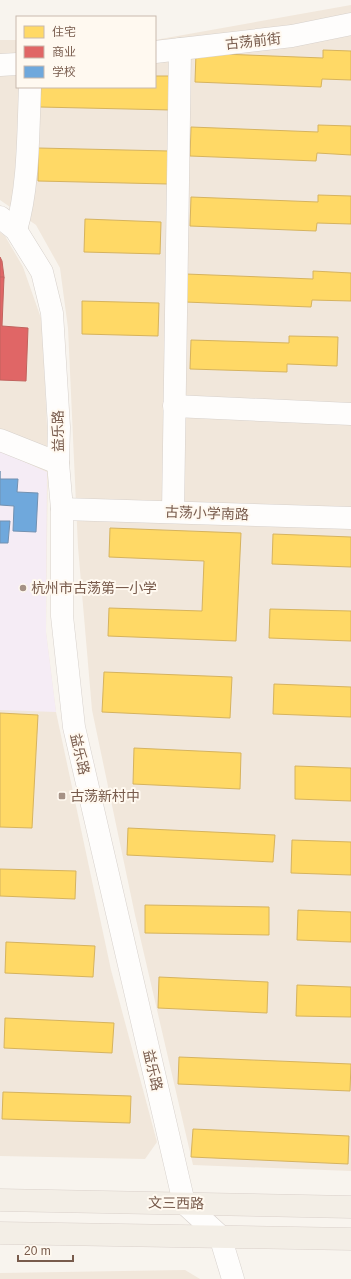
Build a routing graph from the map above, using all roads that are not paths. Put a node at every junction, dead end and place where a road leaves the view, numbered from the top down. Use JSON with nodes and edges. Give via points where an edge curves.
{"nodes":[{"id":1,"x":351,"y":24,"type":"edge"},
{"id":2,"x":180,"y":49,"type":"junction"},
{"id":3,"x":156,"y":52,"type":"edge"},
{"id":4,"x":16,"y":64,"type":"edge"},
{"id":5,"x":0,"y":65,"type":"edge"},
{"id":6,"x":30,"y":88,"type":"edge"},
{"id":7,"x":8,"y":223,"type":"edge"},
{"id":8,"x":174,"y":406,"type":"junction"},
{"id":9,"x":351,"y":414,"type":"edge"},
{"id":10,"x":0,"y":440,"type":"edge"},
{"id":11,"x":58,"y":463,"type":"junction"},
{"id":12,"x":62,"y":509,"type":"junction"},
{"id":13,"x":173,"y":512,"type":"junction"},
{"id":14,"x":351,"y":518,"type":"edge"},
{"id":15,"x":0,"y":1200,"type":"edge"},
{"id":16,"x":184,"y":1204,"type":"junction"},
{"id":17,"x":351,"y":1207,"type":"edge"},
{"id":18,"x":0,"y":1233,"type":"edge"},
{"id":19,"x":220,"y":1236,"type":"junction"},
{"id":20,"x":351,"y":1239,"type":"edge"},
{"id":21,"x":233,"y":1279,"type":"edge"}],
"edges":[{"from":1,"to":2,"type":"street","name":"古荡前街","via":[[292,36]]},
{"from":2,"to":3,"type":"street","name":"古荡前街"},
{"from":2,"to":8,"type":"street"},
{"from":4,"to":5,"type":"street"},
{"from":6,"to":7,"type":"street","via":[[21,212]]},
{"from":7,"to":11,"type":"street","name":"益乐路","via":[[42,272],[52,313],[59,427]]},
{"from":8,"to":9,"type":"street"},
{"from":8,"to":13,"type":"street"},
{"from":10,"to":11,"type":"street"},
{"from":11,"to":12,"type":"street","name":"益乐路"},
{"from":12,"to":13,"type":"street","name":"古荡小学南路"},
{"from":12,"to":16,"type":"street","name":"益乐路","via":[[62,616],[74,728]]},
{"from":13,"to":14,"type":"street","name":"古荡小学南路"},
{"from":15,"to":16,"type":"main road","name":"文三西路"},
{"from":16,"to":17,"type":"main road","name":"文三西路"},
{"from":16,"to":19,"type":"street"},
{"from":18,"to":19,"type":"main road"},
{"from":19,"to":20,"type":"main road"},
{"from":19,"to":21,"type":"street"}]}
